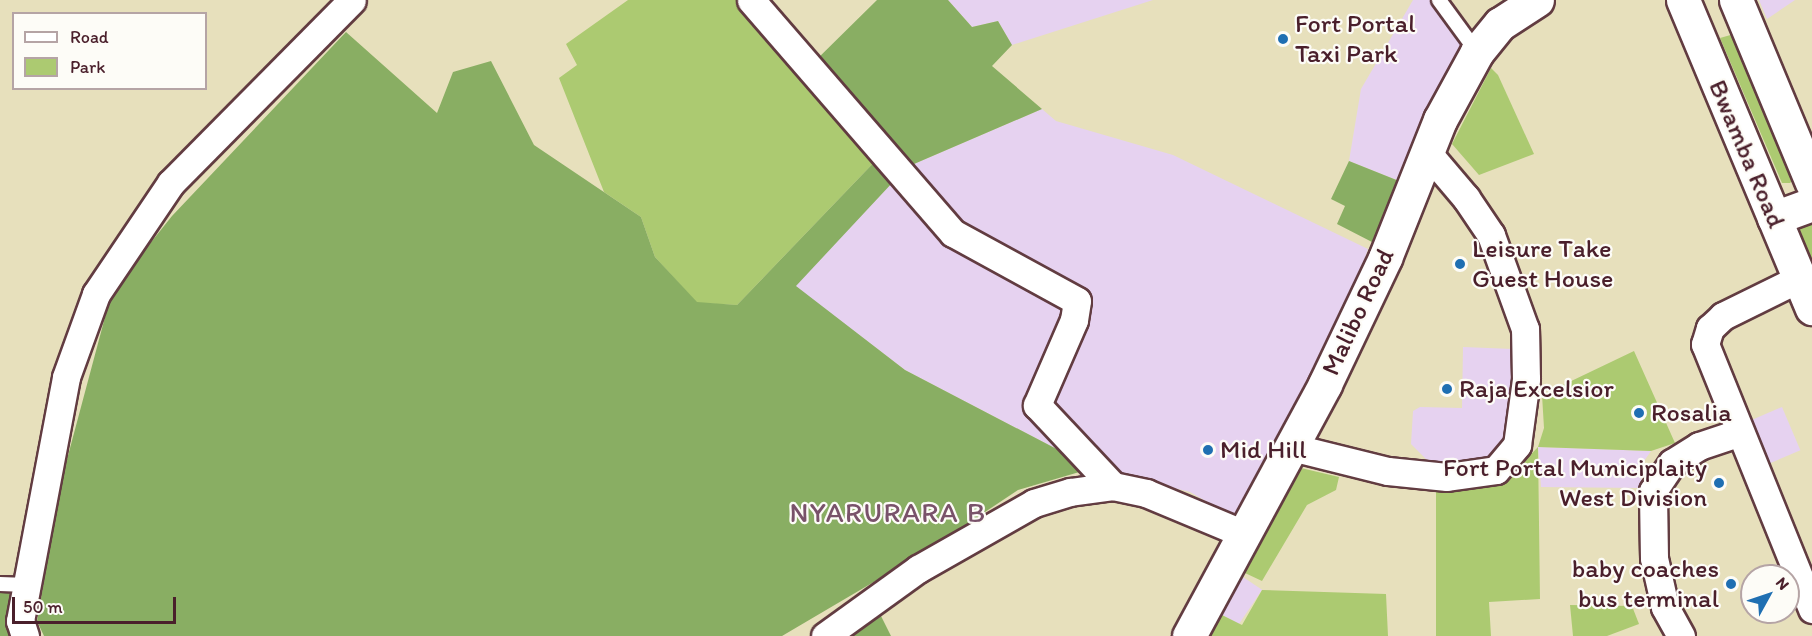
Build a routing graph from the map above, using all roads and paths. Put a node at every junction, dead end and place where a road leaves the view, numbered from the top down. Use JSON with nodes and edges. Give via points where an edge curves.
{"nodes":[{"id":1,"x":352,"y":0,"type":"edge"},
{"id":2,"x":751,"y":0,"type":"edge"},
{"id":3,"x":1439,"y":0,"type":"edge"},
{"id":4,"x":1537,"y":0,"type":"edge"},
{"id":5,"x":1683,"y":0,"type":"edge"},
{"id":6,"x":1736,"y":0,"type":"edge"},
{"id":7,"x":1477,"y":52,"type":"junction"},
{"id":8,"x":1427,"y":152,"type":"junction"},
{"id":9,"x":1812,"y":183,"type":"edge"},
{"id":10,"x":1812,"y":204,"type":"edge"},
{"id":11,"x":1774,"y":218,"type":"junction"},
{"id":12,"x":1798,"y":279,"type":"junction"},
{"id":13,"x":1812,"y":309,"type":"edge"},
{"id":14,"x":1738,"y":433,"type":"junction"},
{"id":15,"x":1292,"y":447,"type":"junction"},
{"id":16,"x":1113,"y":486,"type":"junction"},
{"id":17,"x":1244,"y":534,"type":"junction"},
{"id":18,"x":0,"y":584,"type":"edge"},
{"id":19,"x":27,"y":585,"type":"junction"},
{"id":20,"x":1812,"y":609,"type":"edge"},
{"id":21,"x":25,"y":636,"type":"edge"},
{"id":22,"x":825,"y":636,"type":"edge"},
{"id":23,"x":1189,"y":636,"type":"edge"},
{"id":24,"x":1681,"y":636,"type":"edge"}],
"edges":[{"from":1,"to":19,"type":"street","via":[[171,183],[96,294],[66,377]]},
{"from":2,"to":16,"type":"street","via":[[953,233],[1077,301],[1074,320],[1037,405]]},
{"from":3,"to":7,"type":"lane"},
{"from":4,"to":7,"type":"street","name":"Malibo Road","via":[[1500,24]]},
{"from":5,"to":11,"type":"street","name":"Bwamba Road"},
{"from":6,"to":9,"type":"street","name":"Bwamba Road"},
{"from":7,"to":8,"type":"street","name":"Malibo Road"},
{"from":8,"to":15,"type":"street","name":"Malibo Road","via":[[1385,258]]},
{"from":8,"to":15,"type":"street","via":[[1467,198],[1491,235],[1525,329],[1526,379],[1517,445],[1496,470],[1447,477],[1388,471]]},
{"from":10,"to":11,"type":"street"},
{"from":11,"to":12,"type":"street","name":"Bwamba Road"},
{"from":12,"to":13,"type":"street","name":"Bwamba Road"},
{"from":12,"to":14,"type":"street","via":[[1723,316],[1710,327],[1705,344]]},
{"from":14,"to":20,"type":"street"},
{"from":14,"to":24,"type":"street","via":[[1699,446],[1672,463],[1653,491],[1654,558],[1665,607]]},
{"from":15,"to":17,"type":"street","name":"Malibo Road"},
{"from":16,"to":17,"type":"street","via":[[1146,493]]},
{"from":16,"to":22,"type":"street","via":[[1034,503],[918,569]]},
{"from":17,"to":23,"type":"street","name":"Malibo Road"},
{"from":18,"to":19,"type":"lane"},
{"from":19,"to":21,"type":"street","via":[[20,621]]}]}
